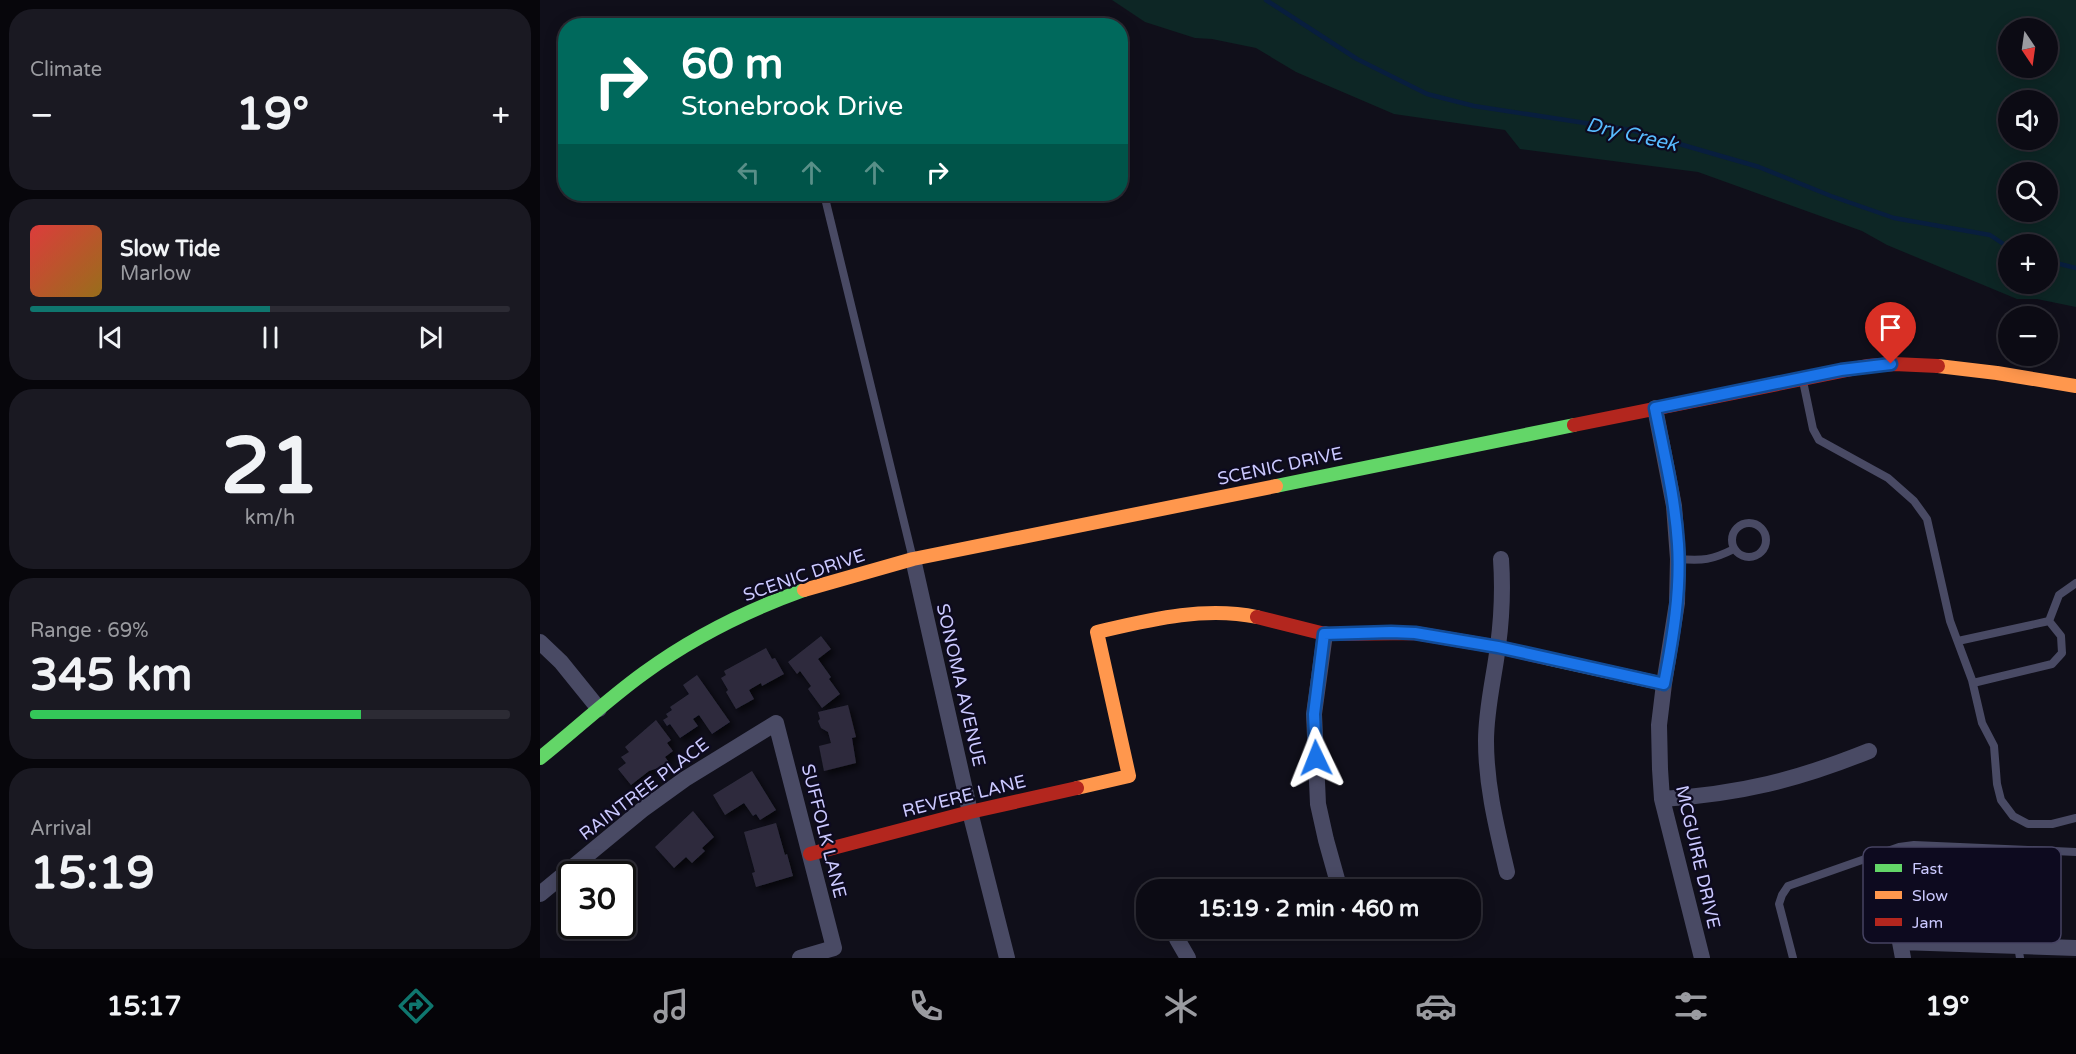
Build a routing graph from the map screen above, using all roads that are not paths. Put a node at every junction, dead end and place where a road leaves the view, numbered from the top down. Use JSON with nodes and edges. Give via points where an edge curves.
{"nodes":[{"id":1,"x":826,"y":201,"type":"edge"},
{"id":2,"x":1803,"y":378,"type":"junction"},
{"id":3,"x":2076,"y":386,"type":"edge"},
{"id":4,"x":1655,"y":408,"type":"junction"},
{"id":5,"x":1734,"y":549,"type":"junction"},
{"id":6,"x":913,"y":559,"type":"junction"},
{"id":7,"x":1501,"y":559,"type":"dead end"},
{"id":8,"x":1678,"y":559,"type":"junction"},
{"id":9,"x":2076,"y":583,"type":"edge"},
{"id":10,"x":2049,"y":621,"type":"junction"},
{"id":11,"x":1324,"y":634,"type":"junction"},
{"id":12,"x":1958,"y":641,"type":"junction"},
{"id":13,"x":540,"y":642,"type":"edge"},
{"id":14,"x":1498,"y":647,"type":"junction"},
{"id":15,"x":1973,"y":683,"type":"junction"},
{"id":16,"x":1664,"y":684,"type":"junction"},
{"id":17,"x":599,"y":709,"type":"junction"},
{"id":18,"x":776,"y":723,"type":"joint"},
{"id":19,"x":1869,"y":751,"type":"dead end"},
{"id":20,"x":540,"y":758,"type":"edge"},
{"id":21,"x":1662,"y":798,"type":"junction"},
{"id":22,"x":970,"y":812,"type":"junction"},
{"id":23,"x":2076,"y":818,"type":"edge"},
{"id":24,"x":1899,"y":847,"type":"edge"},
{"id":25,"x":1960,"y":847,"type":"edge"},
{"id":26,"x":2061,"y":851,"type":"edge"},
{"id":27,"x":2076,"y":852,"type":"edge"},
{"id":28,"x":810,"y":854,"type":"junction"},
{"id":29,"x":1863,"y":860,"type":"edge"},
{"id":30,"x":1507,"y":872,"type":"dead end"},
{"id":31,"x":1337,"y":879,"type":"edge"},
{"id":32,"x":540,"y":894,"type":"edge"},
{"id":33,"x":1177,"y":939,"type":"dead end"},
{"id":34,"x":2076,"y":948,"type":"edge"},
{"id":35,"x":1902,"y":950,"type":"edge"},
{"id":36,"x":2019,"y":952,"type":"edge"},
{"id":37,"x":800,"y":958,"type":"edge"},
{"id":38,"x":1007,"y":958,"type":"edge"},
{"id":39,"x":1188,"y":958,"type":"edge"},
{"id":40,"x":1702,"y":958,"type":"edge"},
{"id":41,"x":1792,"y":958,"type":"edge"}],
"edges":[{"from":1,"to":6,"type":"lane"},
{"from":2,"to":3,"type":"main road","name":"SCENIC DRIVE","via":[[1867,366],[1927,363]]},
{"from":2,"to":4,"type":"main road","name":"SCENIC DRIVE"},
{"from":2,"to":12,"type":"lane","via":[[1813,429],[1819,440],[1888,478],[1927,519]]},
{"from":4,"to":6,"type":"main road","name":"SCENIC DRIVE"},
{"from":4,"to":8,"type":"street","name":"MCGUIRE DRIVE","via":[[1674,506]]},
{"from":5,"to":5,"type":"lane","via":[[1744,557],[1758,555],[1765,544],[1763,531],[1753,523],[1740,525],[1732,536]]},
{"from":5,"to":8,"type":"lane","via":[[1704,561]]},
{"from":6,"to":17,"type":"main road","name":"SCENIC DRIVE","via":[[832,581],[747,613],[659,662]]},
{"from":6,"to":22,"type":"street","name":"SONOMA AVENUE"},
{"from":7,"to":14,"type":"street","via":[[1504,593]]},
{"from":8,"to":16,"type":"street","name":"MCGUIRE DRIVE","via":[[1677,603]]},
{"from":9,"to":10,"type":"lane","via":[[2059,595]]},
{"from":10,"to":12,"type":"lane"},
{"from":10,"to":15,"type":"lane","via":[[2061,636],[2062,653],[2052,664]]},
{"from":11,"to":14,"type":"main road","via":[[1415,633]]},
{"from":11,"to":22,"type":"main road","name":"REVERE LANE","via":[[1225,612],[1168,616],[1097,632],[1129,776]]},
{"from":11,"to":31,"type":"street","via":[[1314,714],[1318,804]]},
{"from":12,"to":15,"type":"lane"},
{"from":13,"to":17,"type":"street"},
{"from":14,"to":16,"type":"main road"},
{"from":14,"to":30,"type":"street","via":[[1486,741],[1493,811]]},
{"from":15,"to":23,"type":"lane","via":[[1982,723],[1994,746],[2001,800],[2013,816],[2028,824]]},
{"from":16,"to":21,"type":"street","name":"MCGUIRE DRIVE","via":[[1659,725]]},
{"from":17,"to":20,"type":"main road","name":"SCENIC DRIVE"},
{"from":18,"to":28,"type":"street","name":"SUFFOLK LANE"},
{"from":18,"to":32,"type":"street","name":"RAINTREE PLACE","via":[[651,804]]},
{"from":19,"to":21,"type":"street","via":[[1788,780],[1732,792]]},
{"from":21,"to":40,"type":"street","name":"MCGUIRE DRIVE"},
{"from":22,"to":28,"type":"main road","name":"REVERE LANE"},
{"from":22,"to":38,"type":"street","name":"SONOMA AVENUE"},
{"from":24,"to":25,"type":"lane"},
{"from":26,"to":27,"type":"lane"},
{"from":28,"to":37,"type":"street","name":"SUFFOLK LANE","via":[[834,948]]},
{"from":29,"to":41,"type":"lane","via":[[1788,886],[1779,904]]},
{"from":33,"to":39,"type":"street"},
{"from":34,"to":36,"type":"street"},
{"from":35,"to":36,"type":"street"}]}
